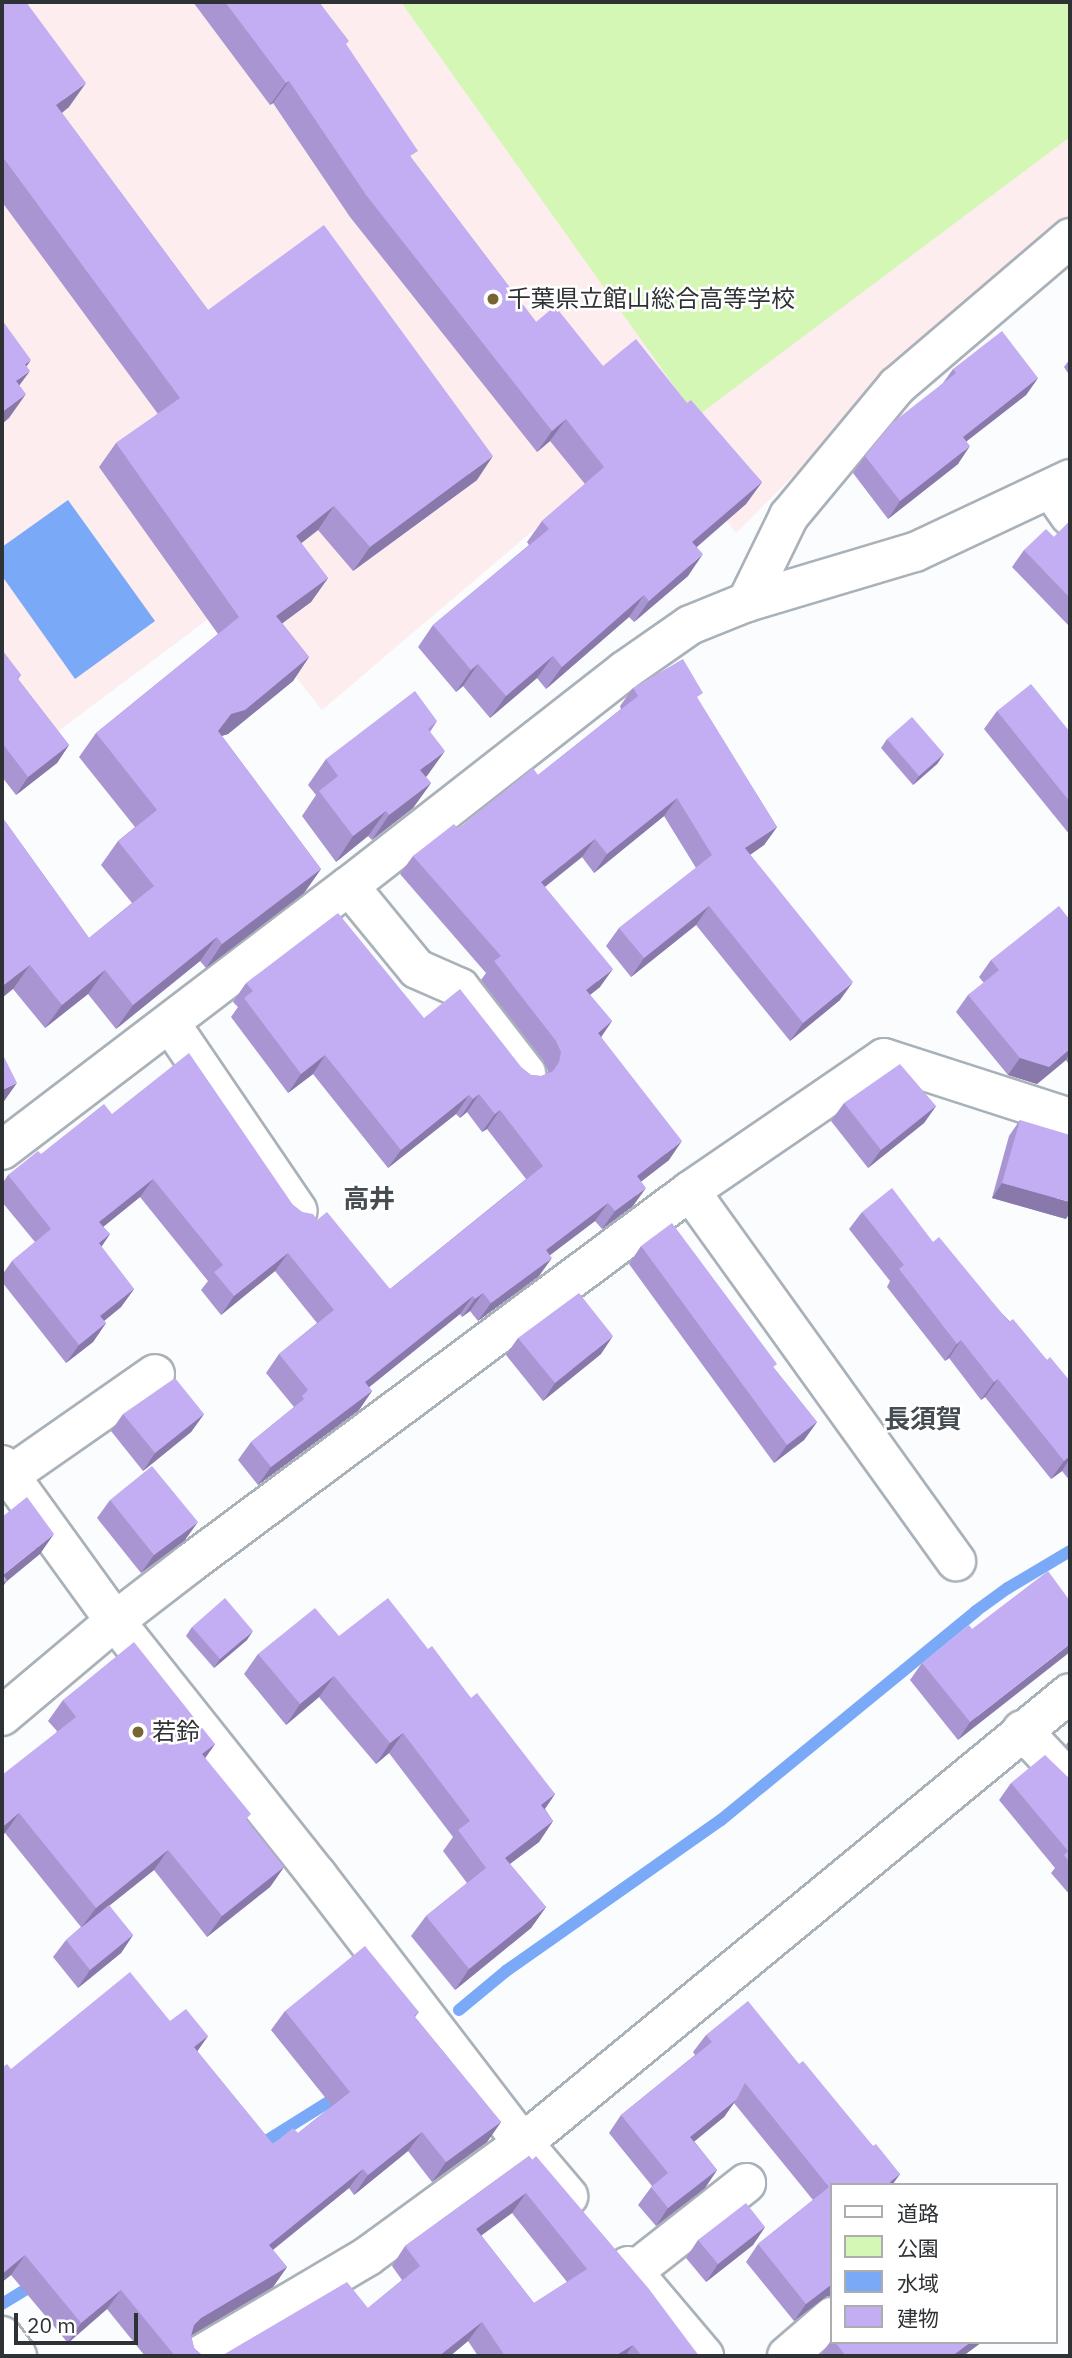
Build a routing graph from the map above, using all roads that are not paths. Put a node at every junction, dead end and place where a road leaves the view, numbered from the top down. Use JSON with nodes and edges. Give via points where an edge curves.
{"nodes":[{"id":1,"x":1070,"y":238,"type":"edge"},
{"id":2,"x":1064,"y":494,"type":"edge"},
{"id":3,"x":747,"y":602,"type":"junction"},
{"id":4,"x":310,"y":864,"type":"edge"},
{"id":5,"x":342,"y":891,"type":"junction"},
{"id":6,"x":170,"y":1023,"type":"junction"},
{"id":7,"x":526,"y":1073,"type":"edge"},
{"id":8,"x":1070,"y":1118,"type":"edge"},
{"id":9,"x":2,"y":1150,"type":"edge"},
{"id":10,"x":690,"y":1191,"type":"junction"},
{"id":11,"x":298,"y":1212,"type":"edge"},
{"id":12,"x":155,"y":1374,"type":"dead end"},
{"id":13,"x":5,"y":1470,"type":"edge"},
{"id":14,"x":956,"y":1561,"type":"dead end"},
{"id":15,"x":115,"y":1621,"type":"junction"},
{"id":16,"x":1070,"y":1692,"type":"edge"},
{"id":17,"x":2,"y":1716,"type":"edge"},
{"id":18,"x":1022,"y":1730,"type":"junction"},
{"id":19,"x":1070,"y":1781,"type":"edge"},
{"id":20,"x":523,"y":2143,"type":"junction"},
{"id":21,"x":746,"y":2182,"type":"dead end"},
{"id":22,"x":633,"y":2272,"type":"junction"},
{"id":23,"x":830,"y":2319,"type":"edge"},
{"id":24,"x":2,"y":2336,"type":"edge"},
{"id":25,"x":17,"y":2356,"type":"edge"},
{"id":26,"x":200,"y":2356,"type":"edge"},
{"id":27,"x":704,"y":2356,"type":"edge"},
{"id":28,"x":787,"y":2356,"type":"edge"}],
"edges":[{"from":1,"to":3,"type":"street","via":[[897,386],[789,516]]},
{"from":2,"to":3,"type":"street","via":[[915,552]]},
{"from":3,"to":5,"type":"street","via":[[690,625],[624,671]]},
{"from":4,"to":5,"type":"street"},
{"from":5,"to":6,"type":"street"},
{"from":5,"to":7,"type":"street","via":[[417,969],[460,988]]},
{"from":6,"to":9,"type":"street"},
{"from":6,"to":11,"type":"street"},
{"from":8,"to":10,"type":"street","via":[[884,1058]]},
{"from":10,"to":14,"type":"street"},
{"from":10,"to":15,"type":"street"},
{"from":12,"to":13,"type":"street"},
{"from":13,"to":15,"type":"street"},
{"from":15,"to":17,"type":"street"},
{"from":15,"to":20,"type":"street"},
{"from":16,"to":18,"type":"street"},
{"from":18,"to":19,"type":"street"},
{"from":18,"to":20,"type":"street"},
{"from":20,"to":22,"type":"street"},
{"from":20,"to":26,"type":"street","via":[[368,2256]]},
{"from":21,"to":22,"type":"street"},
{"from":22,"to":27,"type":"street"},
{"from":23,"to":28,"type":"street"},
{"from":24,"to":25,"type":"street"}]}
